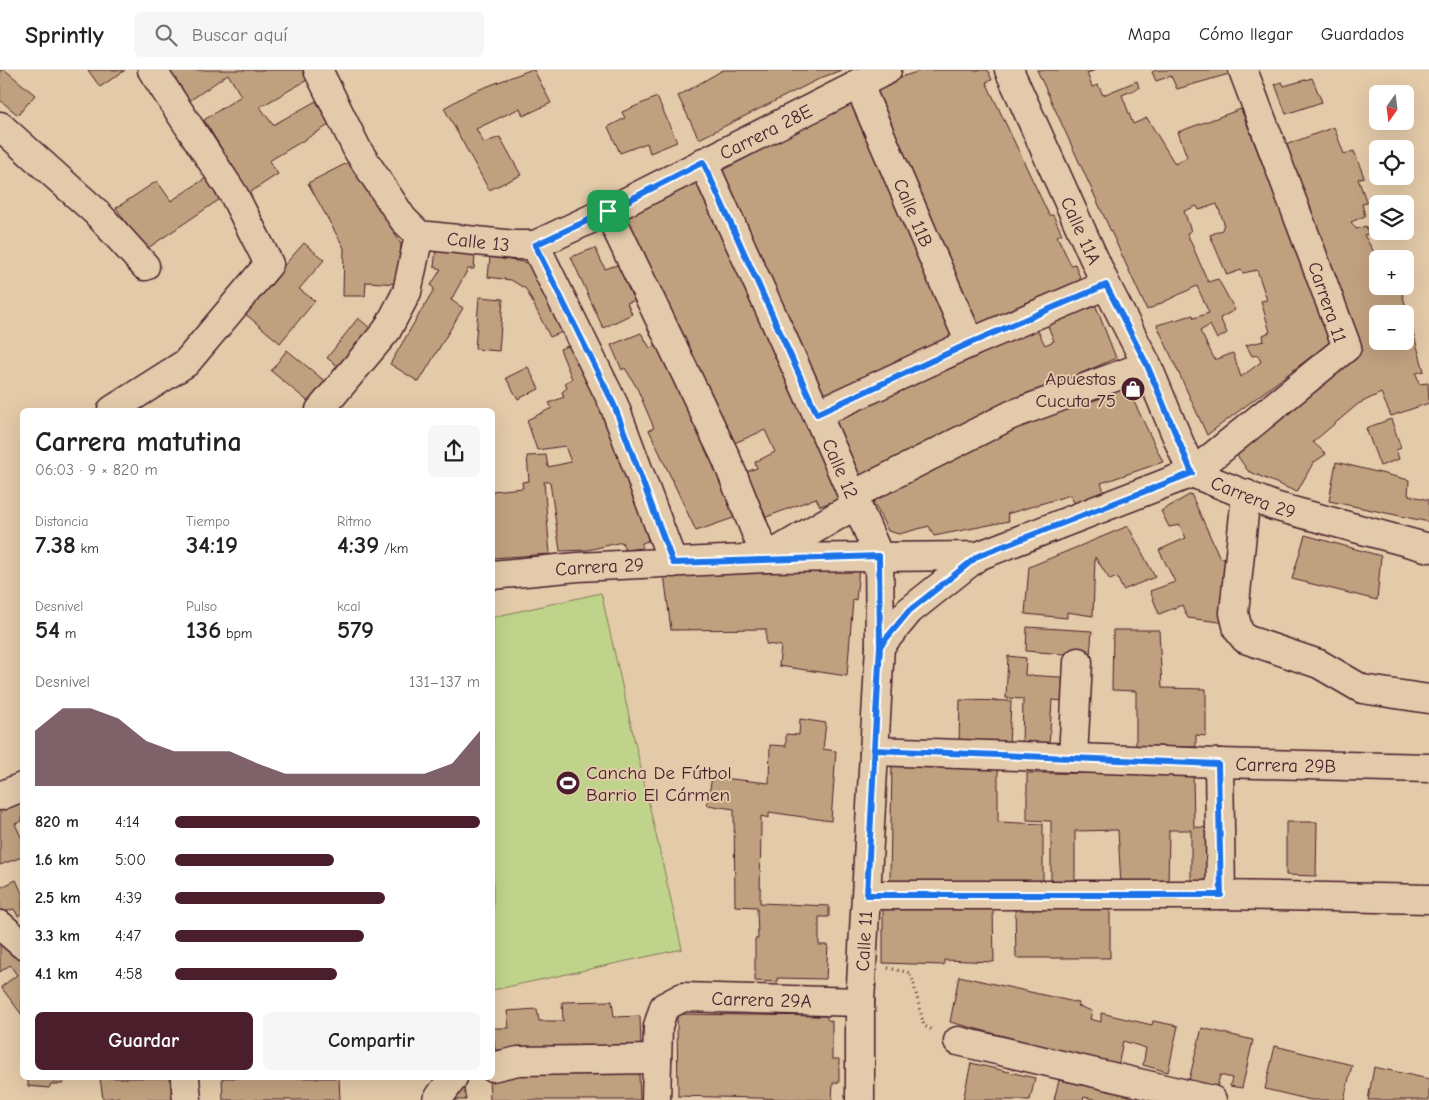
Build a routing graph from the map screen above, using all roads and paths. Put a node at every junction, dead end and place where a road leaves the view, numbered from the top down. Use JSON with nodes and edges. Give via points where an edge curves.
{"nodes":[{"id":1,"x":152,"y":70,"type":"edge"},
{"id":2,"x":318,"y":70,"type":"edge"},
{"id":3,"x":887,"y":70,"type":"edge"},
{"id":4,"x":1009,"y":70,"type":"edge"},
{"id":5,"x":1243,"y":70,"type":"edge"},
{"id":6,"x":858,"y":84,"type":"junction"},
{"id":7,"x":0,"y":126,"type":"edge"},
{"id":8,"x":703,"y":162,"type":"junction"},
{"id":9,"x":608,"y":211,"type":"junction"},
{"id":10,"x":419,"y":234,"type":"junction"},
{"id":11,"x":535,"y":245,"type":"junction"},
{"id":12,"x":145,"y":266,"type":"dead end"},
{"id":13,"x":1106,"y":285,"type":"junction"},
{"id":14,"x":970,"y":343,"type":"junction"},
{"id":15,"x":1147,"y":365,"type":"junction"},
{"id":16,"x":115,"y":408,"type":"edge"},
{"id":17,"x":322,"y":408,"type":"edge"},
{"id":18,"x":817,"y":414,"type":"junction"},
{"id":19,"x":1192,"y":473,"type":"junction"},
{"id":20,"x":1246,"y":494,"type":"junction"},
{"id":21,"x":855,"y":500,"type":"junction"},
{"id":22,"x":1429,"y":548,"type":"edge"},
{"id":23,"x":879,"y":556,"type":"junction"},
{"id":24,"x":978,"y":556,"type":"junction"},
{"id":25,"x":766,"y":558,"type":"junction"},
{"id":26,"x":673,"y":563,"type":"junction"},
{"id":27,"x":495,"y":575,"type":"edge"},
{"id":28,"x":880,"y":646,"type":"junction"},
{"id":29,"x":1078,"y":662,"type":"dead end"},
{"id":30,"x":1429,"y":699,"type":"edge"},
{"id":31,"x":874,"y":750,"type":"junction"},
{"id":32,"x":1073,"y":757,"type":"junction"},
{"id":33,"x":1218,"y":764,"type":"junction"},
{"id":34,"x":1429,"y":768,"type":"edge"},
{"id":35,"x":20,"y":788,"type":"edge"},
{"id":36,"x":0,"y":796,"type":"edge"},
{"id":37,"x":867,"y":895,"type":"junction"},
{"id":38,"x":1221,"y":895,"type":"junction"},
{"id":39,"x":1429,"y":899,"type":"edge"},
{"id":40,"x":862,"y":963,"type":"junction"},
{"id":41,"x":860,"y":1002,"type":"junction"},
{"id":42,"x":958,"y":1041,"type":"joint"},
{"id":43,"x":657,"y":1059,"type":"junction"},
{"id":44,"x":495,"y":1066,"type":"edge"},
{"id":45,"x":185,"y":1080,"type":"edge"},
{"id":46,"x":452,"y":1080,"type":"edge"},
{"id":47,"x":187,"y":1100,"type":"edge"},
{"id":48,"x":437,"y":1100,"type":"edge"},
{"id":49,"x":656,"y":1100,"type":"edge"},
{"id":50,"x":860,"y":1100,"type":"edge"},
{"id":51,"x":1212,"y":1100,"type":"edge"}],
"edges":[{"from":1,"to":16,"type":"street","via":[[234,195],[269,264],[186,363]]},
{"from":2,"to":10,"type":"street","name":"Calle 13","via":[[358,150],[403,219]]},
{"from":3,"to":6,"type":"street","name":"Carrera 28E"},
{"from":4,"to":13,"type":"street","name":"Calle 11A"},
{"from":5,"to":19,"type":"street","name":"Carrera 11","via":[[1346,348]]},
{"from":6,"to":8,"type":"street","name":"Carrera 28E"},
{"from":6,"to":14,"type":"street","name":"Calle 11B"},
{"from":7,"to":12,"type":"street","via":[[96,214]]},
{"from":8,"to":9,"type":"street","name":"Carrera 28E"},
{"from":8,"to":18,"type":"street","name":"Calle 12"},
{"from":9,"to":11,"type":"street","name":"Carrera 28E"},
{"from":9,"to":25,"type":"street","via":[[726,458]]},
{"from":10,"to":11,"type":"street","name":"Calle 13"},
{"from":10,"to":17,"type":"street","via":[[407,292],[387,330]]},
{"from":11,"to":26,"type":"street","name":"Calle 13","via":[[614,405]]},
{"from":13,"to":14,"type":"street"},
{"from":13,"to":15,"type":"street","name":"Calle 11A"},
{"from":14,"to":18,"type":"street"},
{"from":15,"to":19,"type":"street","name":"Calle 11A"},
{"from":15,"to":21,"type":"street","via":[[1011,415]]},
{"from":18,"to":21,"type":"street","name":"Calle 12"},
{"from":19,"to":20,"type":"street","name":"Carrera 29"},
{"from":19,"to":24,"type":"street","name":"Carrera 29"},
{"from":20,"to":22,"type":"street","name":"Carrera 29","via":[[1337,525]]},
{"from":20,"to":30,"type":"street","via":[[1234,613],[1238,630],[1246,640],[1319,664],[1362,689]]},
{"from":21,"to":23,"type":"street","name":"Calle 12"},
{"from":21,"to":25,"type":"street"},
{"from":23,"to":24,"type":"street","name":"Carrera 29"},
{"from":23,"to":25,"type":"street","name":"Carrera 29"},
{"from":23,"to":28,"type":"street","name":"Calle 11"},
{"from":24,"to":28,"type":"street","via":[[909,611]]},
{"from":25,"to":26,"type":"street","name":"Carrera 29"},
{"from":26,"to":27,"type":"street","name":"Carrera 29","via":[[578,566]]},
{"from":28,"to":31,"type":"street","name":"Calle 11"},
{"from":29,"to":32,"type":"street"},
{"from":31,"to":32,"type":"street","name":"Carrera 29B"},
{"from":31,"to":37,"type":"street","name":"Calle 11"},
{"from":32,"to":33,"type":"street","name":"Carrera 29B"},
{"from":33,"to":34,"type":"street","name":"Carrera 29B"},
{"from":33,"to":38,"type":"street"},
{"from":35,"to":36,"type":"street"},
{"from":37,"to":38,"type":"street"},
{"from":37,"to":40,"type":"street","name":"Calle 11"},
{"from":38,"to":39,"type":"street"},
{"from":40,"to":41,"type":"street","name":"Calle 11"},
{"from":40,"to":42,"type":"path","via":[[911,973],[924,1026]]},
{"from":41,"to":43,"type":"street","name":"Carrera 29A","via":[[683,997],[664,1007],[658,1026]]},
{"from":41,"to":50,"type":"street","name":"Calle 11"},
{"from":42,"to":51,"type":"street"},
{"from":43,"to":44,"type":"street","via":[[518,1061]]},
{"from":43,"to":49,"type":"street"},
{"from":45,"to":47,"type":"street"},
{"from":46,"to":48,"type":"street"}]}
